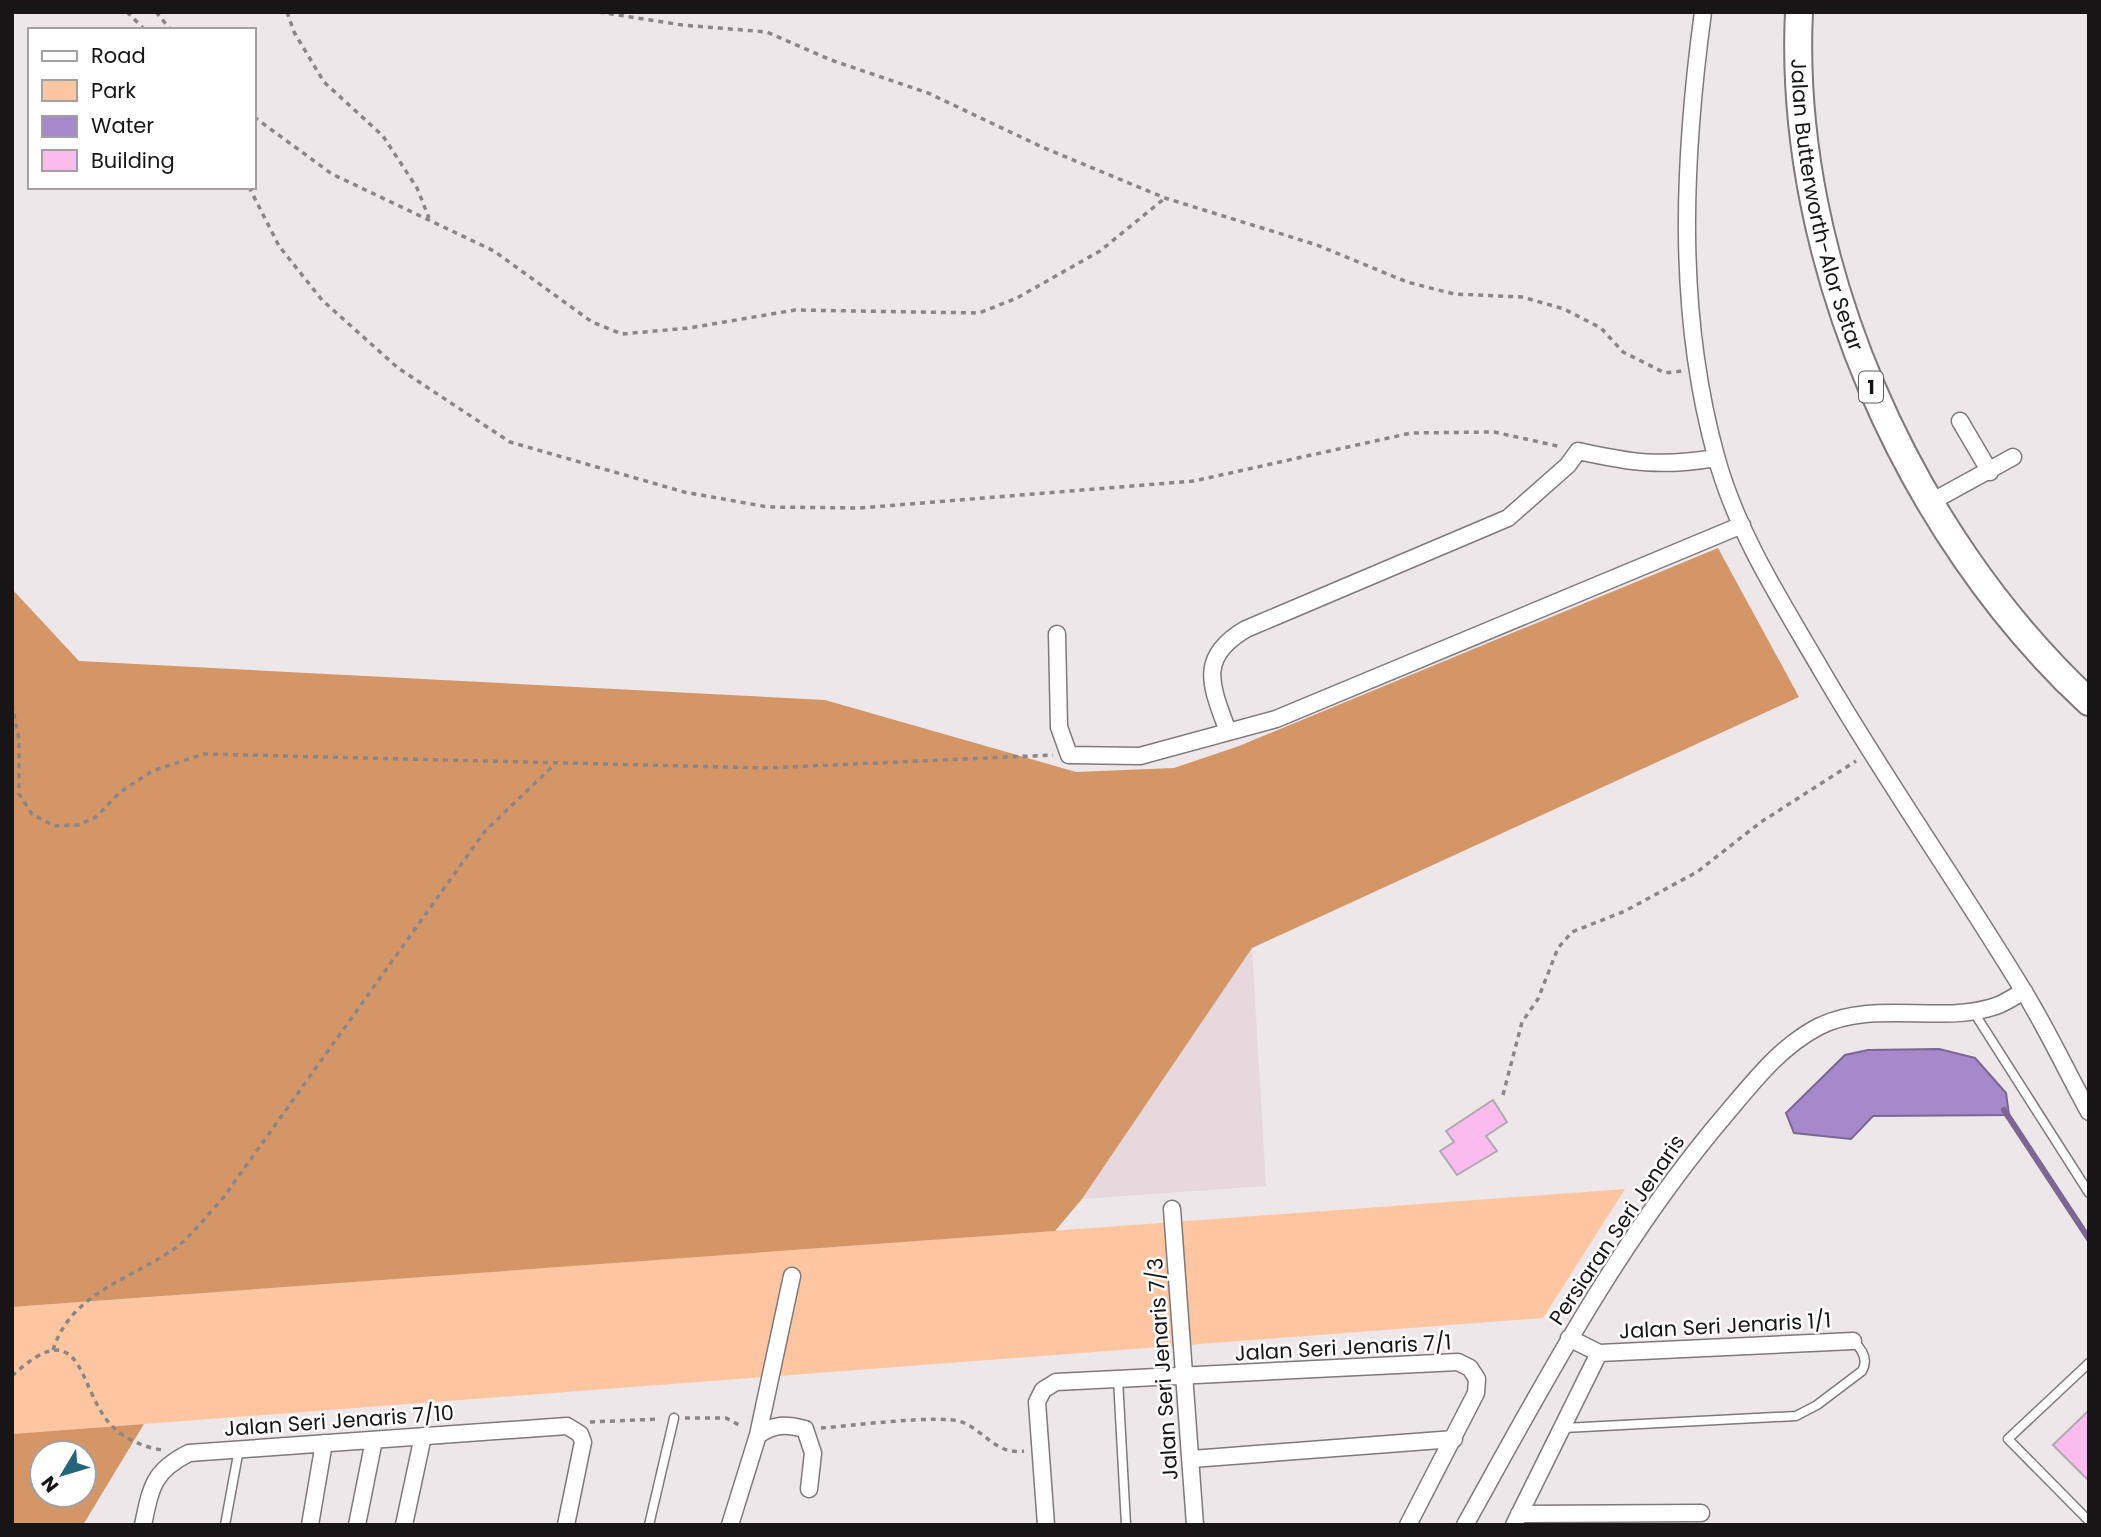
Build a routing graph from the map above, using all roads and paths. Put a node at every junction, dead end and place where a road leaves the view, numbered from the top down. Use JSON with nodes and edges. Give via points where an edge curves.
{"nodes":[{"id":1,"x":127,"y":12,"type":"edge"},
{"id":2,"x":156,"y":12,"type":"edge"},
{"id":3,"x":287,"y":12,"type":"edge"},
{"id":4,"x":599,"y":12,"type":"edge"},
{"id":5,"x":1703,"y":12,"type":"edge"},
{"id":6,"x":1799,"y":12,"type":"edge"},
{"id":7,"x":143,"y":28,"type":"edge"},
{"id":8,"x":169,"y":28,"type":"edge"},
{"id":9,"x":256,"y":118,"type":"edge"},
{"id":10,"x":250,"y":189,"type":"edge"},
{"id":11,"x":1165,"y":198,"type":"junction"},
{"id":12,"x":430,"y":220,"type":"junction"},
{"id":13,"x":1698,"y":370,"type":"junction"},
{"id":14,"x":1960,"y":421,"type":"dead end"},
{"id":15,"x":1578,"y":451,"type":"junction"},
{"id":16,"x":2013,"y":457,"type":"dead end"},
{"id":17,"x":1716,"y":458,"type":"junction"},
{"id":18,"x":1990,"y":472,"type":"junction"},
{"id":19,"x":1931,"y":502,"type":"junction"},
{"id":20,"x":1742,"y":525,"type":"junction"},
{"id":21,"x":1057,"y":634,"type":"dead end"},
{"id":22,"x":2089,"y":702,"type":"edge"},
{"id":23,"x":12,"y":704,"type":"edge"},
{"id":24,"x":1228,"y":732,"type":"junction"},
{"id":25,"x":1870,"y":753,"type":"junction"},
{"id":26,"x":1069,"y":755,"type":"junction"},
{"id":27,"x":555,"y":764,"type":"junction"},
{"id":28,"x":2024,"y":991,"type":"junction"},
{"id":29,"x":1973,"y":1011,"type":"junction"},
{"id":30,"x":1503,"y":1095,"type":"dead end"},
{"id":31,"x":2089,"y":1112,"type":"edge"},
{"id":32,"x":2089,"y":1193,"type":"edge"},
{"id":33,"x":1172,"y":1209,"type":"dead end"},
{"id":34,"x":792,"y":1276,"type":"dead end"},
{"id":35,"x":1569,"y":1338,"type":"junction"},
{"id":36,"x":1853,"y":1341,"type":"joint"},
{"id":37,"x":53,"y":1350,"type":"junction"},
{"id":38,"x":1599,"y":1353,"type":"junction"},
{"id":39,"x":2089,"y":1363,"type":"edge"},
{"id":40,"x":12,"y":1376,"type":"edge"},
{"id":41,"x":1184,"y":1377,"type":"junction"},
{"id":42,"x":1118,"y":1379,"type":"junction"},
{"id":43,"x":674,"y":1418,"type":"dead end"},
{"id":44,"x":1564,"y":1428,"type":"junction"},
{"id":45,"x":805,"y":1429,"type":"junction"},
{"id":46,"x":758,"y":1435,"type":"junction"},
{"id":47,"x":423,"y":1436,"type":"junction"},
{"id":48,"x":374,"y":1440,"type":"junction"},
{"id":49,"x":1454,"y":1440,"type":"junction"},
{"id":50,"x":324,"y":1443,"type":"junction"},
{"id":51,"x":1040,"y":1448,"type":"junction"},
{"id":52,"x":239,"y":1449,"type":"junction"},
{"id":53,"x":189,"y":1453,"type":"junction"},
{"id":54,"x":1192,"y":1459,"type":"junction"},
{"id":55,"x":809,"y":1489,"type":"dead end"},
{"id":56,"x":1701,"y":1513,"type":"dead end"},
{"id":57,"x":1516,"y":1520,"type":"edge"},
{"id":58,"x":2089,"y":1521,"type":"edge"},
{"id":59,"x":143,"y":1525,"type":"edge"},
{"id":60,"x":225,"y":1525,"type":"edge"},
{"id":61,"x":310,"y":1525,"type":"edge"},
{"id":62,"x":357,"y":1525,"type":"edge"},
{"id":63,"x":404,"y":1525,"type":"edge"},
{"id":64,"x":566,"y":1525,"type":"edge"},
{"id":65,"x":649,"y":1525,"type":"edge"},
{"id":66,"x":730,"y":1525,"type":"edge"},
{"id":67,"x":1046,"y":1525,"type":"edge"},
{"id":68,"x":1126,"y":1525,"type":"edge"},
{"id":69,"x":1195,"y":1525,"type":"edge"},
{"id":70,"x":1408,"y":1525,"type":"edge"},
{"id":71,"x":1465,"y":1525,"type":"edge"}],
"edges":[{"from":1,"to":7,"type":"path"},
{"from":2,"to":8,"type":"path"},
{"from":3,"to":12,"type":"path","via":[[324,82],[383,136],[417,188]]},
{"from":4,"to":11,"type":"path","via":[[767,32],[831,60],[928,93]]},
{"from":5,"to":13,"type":"street","via":[[1686,172],[1689,300]]},
{"from":6,"to":19,"type":"main road","name":"Jalan Butterworth-Alor Setar","number":"1","via":[[1800,100],[1820,228],[1835,286],[1871,386]]},
{"from":9,"to":12,"type":"path","via":[[332,174]]},
{"from":10,"to":15,"type":"path","via":[[279,246],[322,300],[398,368],[510,442],[684,492],[768,507],[860,508],[1180,483],[1411,433],[1494,432]]},
{"from":11,"to":12,"type":"path","via":[[1100,251],[1017,298],[979,313],[795,310],[622,334],[592,322],[494,251]]},
{"from":11,"to":13,"type":"path","via":[[1317,245],[1407,282],[1454,294],[1522,297],[1564,309],[1601,328],[1623,352],[1665,373]]},
{"from":13,"to":17,"type":"street"},
{"from":14,"to":18,"type":"street"},
{"from":15,"to":17,"type":"street","via":[[1672,465]]},
{"from":15,"to":24,"type":"street","via":[[1508,518],[1228,640],[1215,655],[1211,672]]},
{"from":16,"to":18,"type":"street"},
{"from":17,"to":20,"type":"street"},
{"from":18,"to":19,"type":"street"},
{"from":19,"to":22,"type":"main road","name":"Jalan Butterworth-Alor Setar","number":"1","via":[[2018,626]]},
{"from":20,"to":24,"type":"street","via":[[1306,707]]},
{"from":20,"to":25,"type":"street","via":[[1762,569]]},
{"from":21,"to":26,"type":"street","via":[[1059,727]]},
{"from":23,"to":27,"type":"path","via":[[19,740],[19,794],[32,814],[54,826],[78,825],[96,817],[152,771],[204,754]]},
{"from":24,"to":26,"type":"street","via":[[1140,756]]},
{"from":25,"to":28,"type":"street"},
{"from":25,"to":30,"type":"path","via":[[1761,822],[1697,872],[1625,911],[1572,932],[1558,948],[1538,999],[1522,1022]]},
{"from":26,"to":27,"type":"path","via":[[765,768]]},
{"from":27,"to":37,"type":"path","via":[[485,831],[223,1198],[176,1248],[74,1311],[60,1327]]},
{"from":28,"to":29,"type":"street","name":"Persiaran Seri Jenaris","via":[[1996,1006]]},
{"from":28,"to":31,"type":"street"},
{"from":29,"to":32,"type":"lane"},
{"from":29,"to":35,"type":"street","name":"Persiaran Seri Jenaris","via":[[1844,1017],[1791,1043],[1670,1184]]},
{"from":33,"to":41,"type":"street","name":"Jalan Seri Jenaris 7/3"},
{"from":34,"to":46,"type":"street"},
{"from":35,"to":38,"type":"street"},
{"from":35,"to":71,"type":"street","name":"Persiaran Seri Jenaris"},
{"from":36,"to":38,"type":"street","name":"Jalan Seri Jenaris 1/1"},
{"from":36,"to":44,"type":"lane","via":[[1863,1352],[1862,1371],[1796,1416]]},
{"from":37,"to":40,"type":"path"},
{"from":37,"to":53,"type":"path","via":[[68,1355],[85,1373],[96,1404],[113,1427],[152,1449]]},
{"from":38,"to":44,"type":"street"},
{"from":39,"to":58,"type":"lane","via":[[2008,1439]]},
{"from":41,"to":42,"type":"street","name":"Jalan Seri Jenaris 7/1"},
{"from":41,"to":49,"type":"street","name":"Jalan Seri Jenaris 7/1","via":[[1458,1362],[1470,1368],[1478,1385]]},
{"from":41,"to":54,"type":"street","name":"Jalan Seri Jenaris 7/3"},
{"from":42,"to":51,"type":"street","name":"Jalan Seri Jenaris 7/1","via":[[1056,1382],[1043,1390],[1037,1402]]},
{"from":42,"to":68,"type":"lane"},
{"from":43,"to":65,"type":"lane"},
{"from":44,"to":57,"type":"street"},
{"from":45,"to":46,"type":"street","via":[[788,1424]]},
{"from":45,"to":51,"type":"path","via":[[935,1419],[961,1422],[1012,1452]]},
{"from":45,"to":55,"type":"street","via":[[813,1452]]},
{"from":46,"to":66,"type":"street"},
{"from":47,"to":48,"type":"street","name":"Jalan Seri Jenaris 7/10"},
{"from":47,"to":63,"type":"street"},
{"from":47,"to":64,"type":"street","name":"Jalan Seri Jenaris 7/10","via":[[567,1426],[580,1434],[583,1450]]},
{"from":48,"to":50,"type":"street","name":"Jalan Seri Jenaris 7/10"},
{"from":48,"to":62,"type":"street"},
{"from":49,"to":54,"type":"street"},
{"from":49,"to":70,"type":"street","name":"Jalan Seri Jenaris 7/1"},
{"from":50,"to":52,"type":"street","name":"Jalan Seri Jenaris 7/10"},
{"from":50,"to":61,"type":"street"},
{"from":51,"to":67,"type":"street"},
{"from":52,"to":53,"type":"street","name":"Jalan Seri Jenaris 7/10"},
{"from":52,"to":60,"type":"lane"},
{"from":53,"to":59,"type":"street","via":[[165,1468],[151,1486]]},
{"from":54,"to":69,"type":"street","name":"Jalan Seri Jenaris 7/3"},
{"from":56,"to":57,"type":"street"}]}
